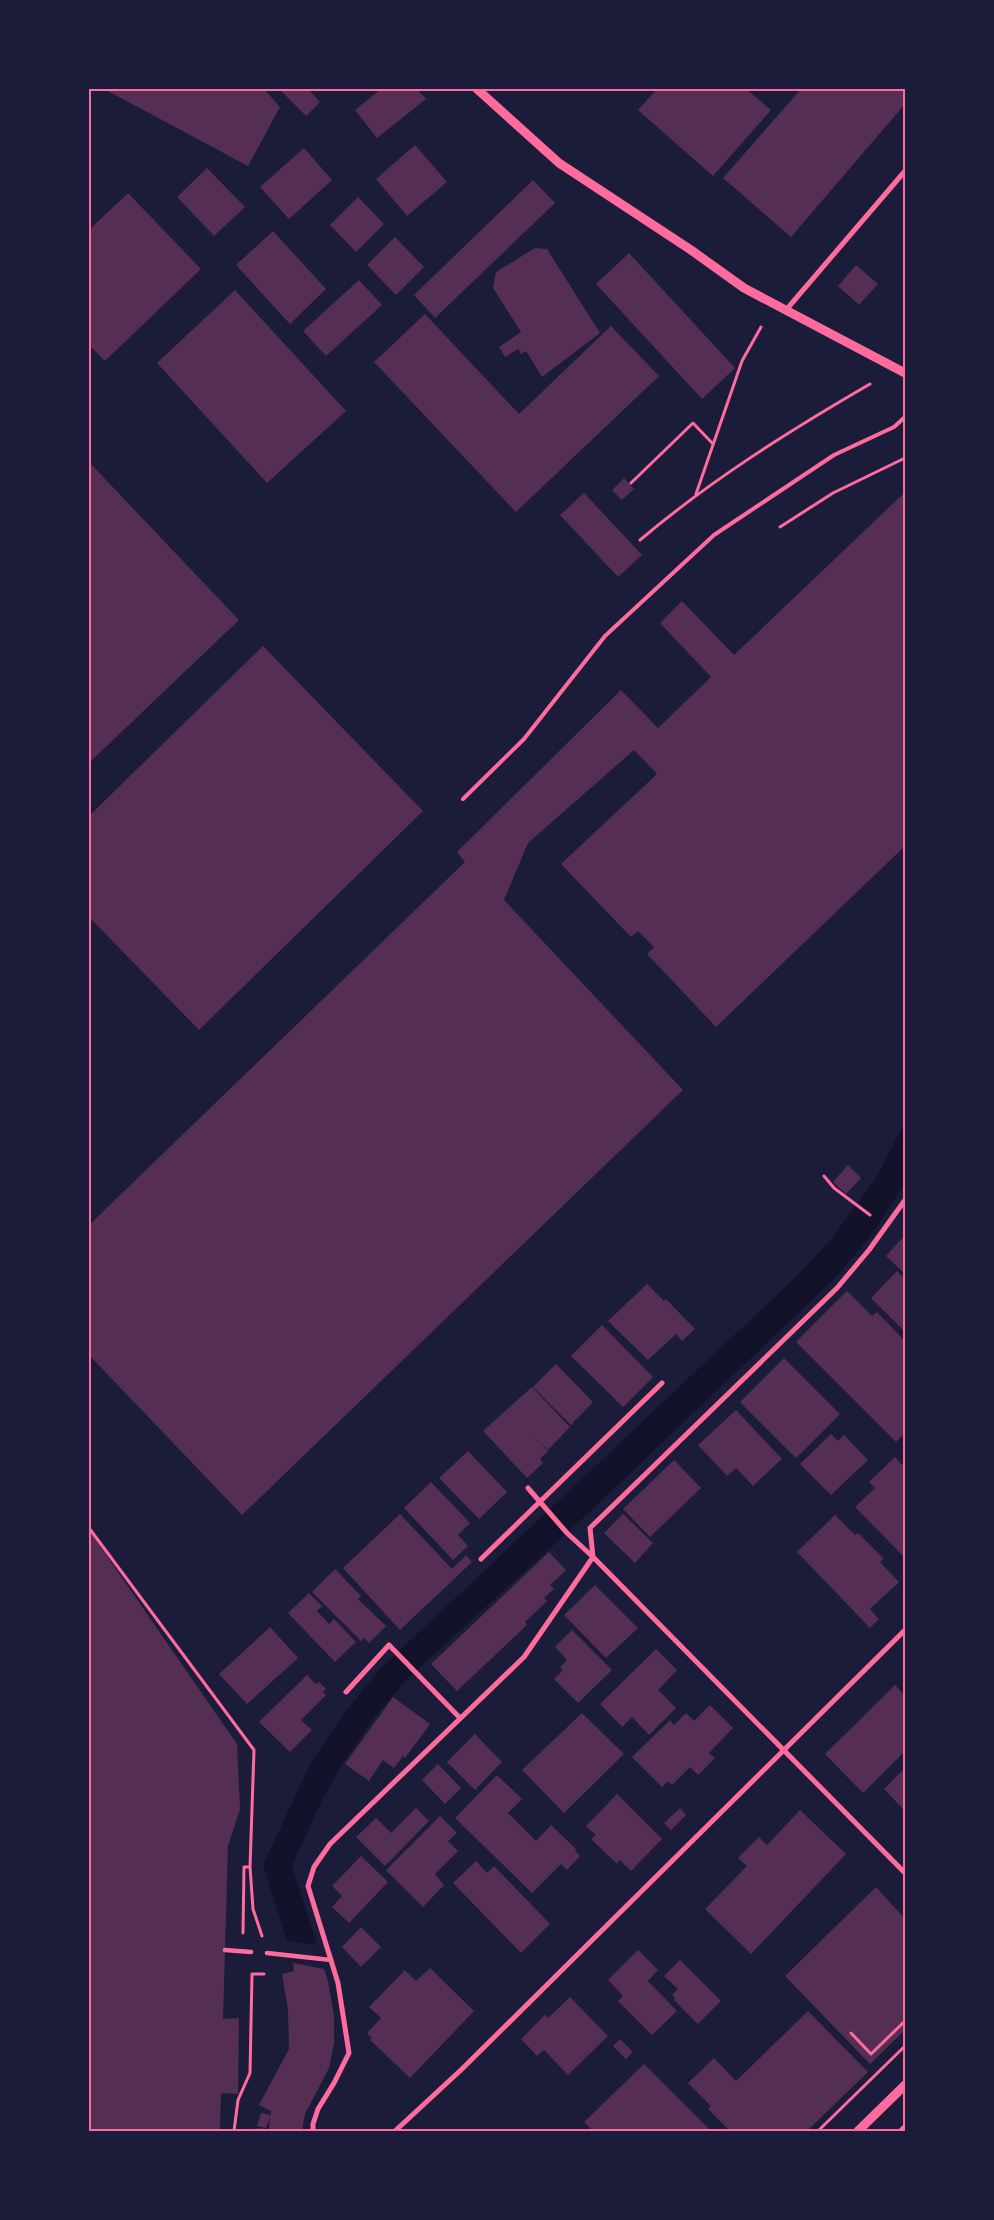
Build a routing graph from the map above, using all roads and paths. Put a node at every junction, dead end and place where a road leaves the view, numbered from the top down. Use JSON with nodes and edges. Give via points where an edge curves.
{"nodes":[{"id":1,"x":477,"y":89,"type":"edge"},
{"id":2,"x":905,"y":171,"type":"edge"},
{"id":3,"x":786,"y":311,"type":"junction"},
{"id":4,"x":761,"y":327,"type":"dead end"},
{"id":5,"x":905,"y":373,"type":"edge"},
{"id":6,"x":870,"y":384,"type":"dead end"},
{"id":7,"x":905,"y":417,"type":"edge"},
{"id":8,"x":713,"y":444,"type":"junction"},
{"id":9,"x":905,"y":458,"type":"edge"},
{"id":10,"x":631,"y":483,"type":"dead end"},
{"id":11,"x":696,"y":495,"type":"junction"},
{"id":12,"x":780,"y":527,"type":"dead end"},
{"id":13,"x":640,"y":540,"type":"dead end"},
{"id":14,"x":463,"y":799,"type":"dead end"},
{"id":15,"x":824,"y":1176,"type":"dead end"},
{"id":16,"x":905,"y":1200,"type":"edge"},
{"id":17,"x":873,"y":1218,"type":"dead end"},
{"id":18,"x":662,"y":1383,"type":"dead end"},
{"id":19,"x":528,"y":1488,"type":"dead end"},
{"id":20,"x":540,"y":1502,"type":"junction"},
{"id":21,"x":89,"y":1528,"type":"edge"},
{"id":22,"x":593,"y":1557,"type":"junction"},
{"id":23,"x":481,"y":1560,"type":"dead end"},
{"id":24,"x":905,"y":1630,"type":"edge"},
{"id":25,"x":346,"y":1692,"type":"dead end"},
{"id":26,"x":460,"y":1718,"type":"junction"},
{"id":27,"x":784,"y":1748,"type":"junction"},
{"id":28,"x":250,"y":1867,"type":"junction"},
{"id":29,"x":905,"y":1873,"type":"edge"},
{"id":30,"x":225,"y":1950,"type":"dead end"},
{"id":31,"x":243,"y":1952,"type":"junction"},
{"id":32,"x":251,"y":1952,"type":"dead end"},
{"id":33,"x":267,"y":1953,"type":"joint"},
{"id":34,"x":331,"y":1960,"type":"junction"},
{"id":35,"x":252,"y":1974,"type":"junction"},
{"id":36,"x":265,"y":1974,"type":"dead end"},
{"id":37,"x":905,"y":2021,"type":"edge"},
{"id":38,"x":851,"y":2032,"type":"dead end"},
{"id":39,"x":905,"y":2046,"type":"edge"},
{"id":40,"x":905,"y":2085,"type":"edge"},
{"id":41,"x":905,"y":2125,"type":"edge"},
{"id":42,"x":234,"y":2131,"type":"edge"},
{"id":43,"x":313,"y":2131,"type":"edge"},
{"id":44,"x":395,"y":2131,"type":"edge"},
{"id":45,"x":818,"y":2131,"type":"edge"},
{"id":46,"x":858,"y":2131,"type":"edge"},
{"id":47,"x":899,"y":2131,"type":"edge"}],
"edges":[{"from":1,"to":3,"type":"street","via":[[559,163],[744,288]]},
{"from":2,"to":3,"type":"street"},
{"from":3,"to":5,"type":"street"},
{"from":4,"to":8,"type":"path","via":[[742,361]]},
{"from":6,"to":11,"type":"path","via":[[782,435]]},
{"from":7,"to":14,"type":"lane","via":[[894,427],[834,455],[714,535],[604,636],[524,739]]},
{"from":8,"to":10,"type":"path","via":[[693,422]]},
{"from":8,"to":11,"type":"path"},
{"from":9,"to":12,"type":"path","via":[[833,493]]},
{"from":11,"to":13,"type":"path"},
{"from":15,"to":17,"type":"path","via":[[851,1203]]},
{"from":16,"to":22,"type":"street","via":[[837,1288],[590,1528]]},
{"from":18,"to":20,"type":"street"},
{"from":19,"to":20,"type":"street"},
{"from":20,"to":22,"type":"street"},
{"from":20,"to":23,"type":"street"},
{"from":21,"to":28,"type":"path","via":[[254,1750]]},
{"from":22,"to":26,"type":"street","via":[[524,1657]]},
{"from":22,"to":27,"type":"street"},
{"from":24,"to":27,"type":"street"},
{"from":25,"to":26,"type":"street","via":[[389,1645]]},
{"from":26,"to":34,"type":"street","via":[[330,1844],[314,1867],[308,1886]]},
{"from":27,"to":29,"type":"street"},
{"from":27,"to":44,"type":"street","via":[[462,2069]]},
{"from":28,"to":31,"type":"path","via":[[244,1867]]},
{"from":28,"to":33,"type":"path","via":[[253,1909]]},
{"from":30,"to":31,"type":"street"},
{"from":31,"to":32,"type":"street"},
{"from":31,"to":35,"type":"path","via":[[242,1974]]},
{"from":33,"to":34,"type":"street"},
{"from":34,"to":43,"type":"street","via":[[338,1983],[349,2053],[318,2109]]},
{"from":35,"to":36,"type":"path"},
{"from":35,"to":42,"type":"path","via":[[250,2073],[238,2100]]},
{"from":37,"to":38,"type":"path","via":[[871,2054]]},
{"from":39,"to":45,"type":"path"},
{"from":40,"to":46,"type":"street"},
{"from":41,"to":47,"type":"path"}]}
